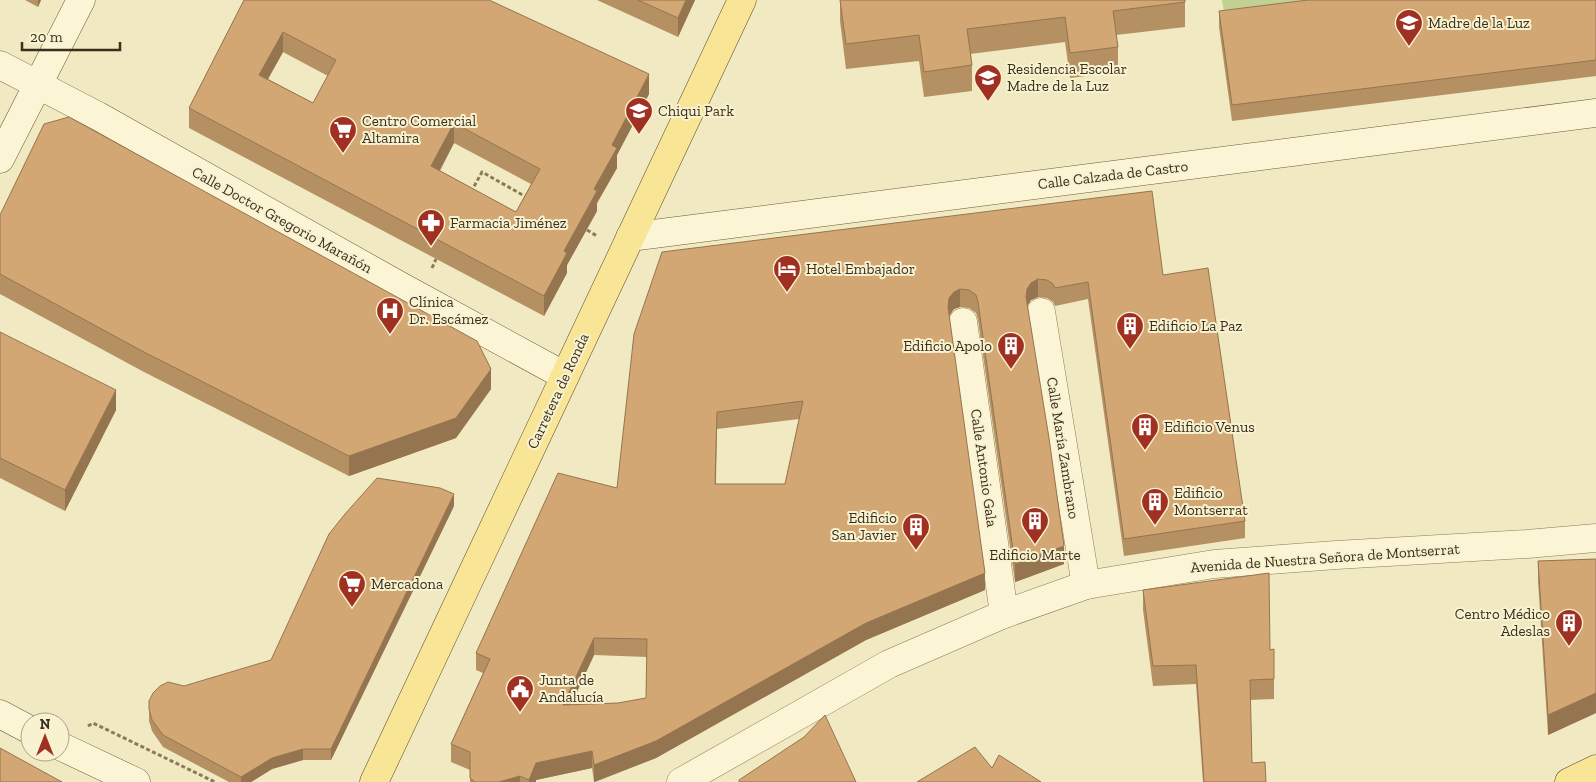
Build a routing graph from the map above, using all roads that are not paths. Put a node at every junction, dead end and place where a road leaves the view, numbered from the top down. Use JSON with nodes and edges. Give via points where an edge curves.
{"nodes":[{"id":1,"x":81,"y":0,"type":"edge"},
{"id":2,"x":742,"y":0,"type":"edge"},
{"id":3,"x":0,"y":65,"type":"edge"},
{"id":4,"x":39,"y":85,"type":"junction"},
{"id":5,"x":1596,"y":113,"type":"edge"},
{"id":6,"x":0,"y":159,"type":"edge"},
{"id":7,"x":630,"y":237,"type":"junction"},
{"id":8,"x":1041,"y":312,"type":"dead end"},
{"id":9,"x":963,"y":322,"type":"dead end"},
{"id":10,"x":565,"y":376,"type":"junction"},
{"id":11,"x":1596,"y":538,"type":"edge"},
{"id":12,"x":1086,"y":585,"type":"junction"},
{"id":13,"x":1004,"y":614,"type":"junction"},
{"id":14,"x":0,"y":714,"type":"edge"},
{"id":15,"x":20,"y":725,"type":"edge"},
{"id":16,"x":70,"y":751,"type":"edge"},
{"id":17,"x":1596,"y":769,"type":"edge"},
{"id":18,"x":689,"y":780,"type":"edge"},
{"id":19,"x":136,"y":782,"type":"edge"},
{"id":20,"x":374,"y":782,"type":"edge"},
{"id":21,"x":1569,"y":782,"type":"edge"}],
"edges":[{"from":1,"to":4,"type":"street"},
{"from":2,"to":7,"type":"main road","name":"Carretera de Ronda"},
{"from":3,"to":4,"type":"street","name":"Calle Doctor Gregorio Marañón"},
{"from":4,"to":6,"type":"street"},
{"from":4,"to":10,"type":"street","name":"Calle Doctor Gregorio Marañón"},
{"from":5,"to":7,"type":"street","name":"Calle Calzada de Castro"},
{"from":7,"to":10,"type":"main road","name":"Carretera de Ronda"},
{"from":8,"to":12,"type":"street","name":"Calle María Zambrano"},
{"from":9,"to":13,"type":"street","name":"Calle Antonio Gala"},
{"from":10,"to":20,"type":"main road","name":"Carretera de Ronda"},
{"from":11,"to":12,"type":"street","name":"Avenida de Nuestra Señora de Montserrat","via":[[1214,564]]},
{"from":12,"to":13,"type":"street","name":"Avenida de Nuestra Señora de Montserrat"},
{"from":13,"to":18,"type":"street","name":"Avenida de Nuestra Señora de Montserrat","via":[[889,664]]},
{"from":14,"to":15,"type":"street"},
{"from":16,"to":19,"type":"street"},
{"from":17,"to":21,"type":"main road"}]}
